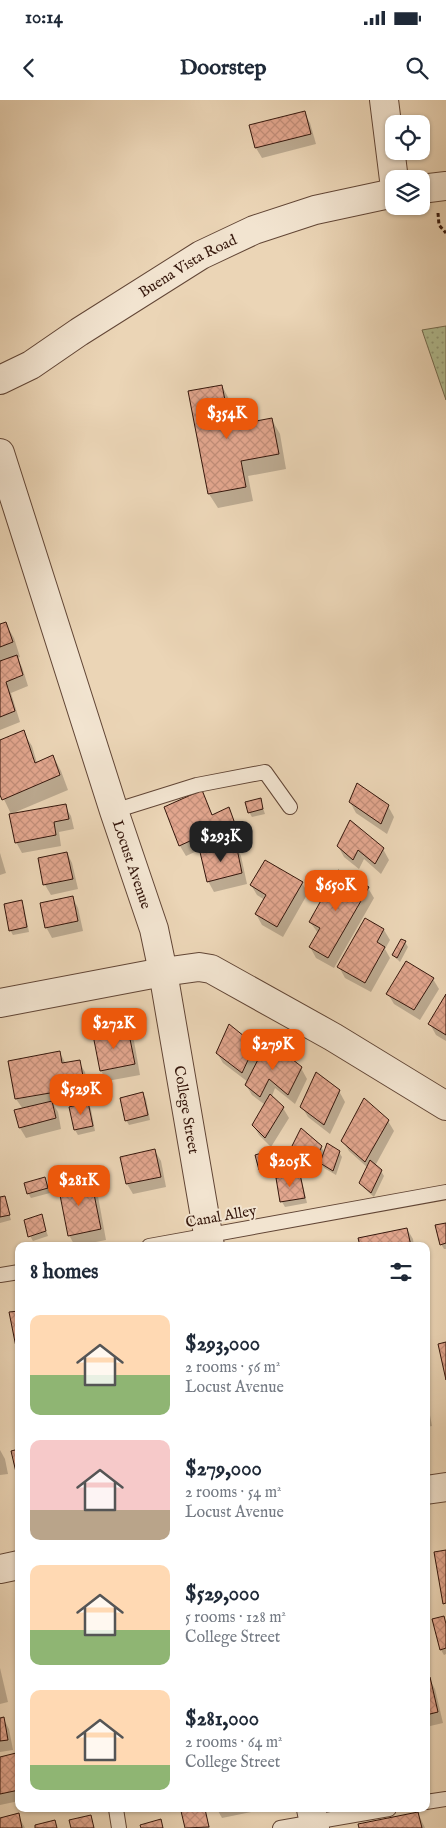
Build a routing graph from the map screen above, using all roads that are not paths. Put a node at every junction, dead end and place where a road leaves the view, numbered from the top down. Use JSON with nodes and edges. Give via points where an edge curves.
{"nodes":[{"id":1,"x":384,"y":100,"type":"edge"},
{"id":2,"x":393,"y":170,"type":"edge"},
{"id":3,"x":446,"y":186,"type":"edge"},
{"id":4,"x":430,"y":188,"type":"edge"},
{"id":5,"x":385,"y":195,"type":"edge"},
{"id":6,"x":0,"y":380,"type":"edge"},
{"id":7,"x":0,"y":453,"type":"edge"},
{"id":8,"x":290,"y":807,"type":"dead end"},
{"id":9,"x":114,"y":811,"type":"junction"},
{"id":10,"x":164,"y":972,"type":"junction"},
{"id":11,"x":0,"y":1003,"type":"edge"},
{"id":12,"x":446,"y":1106,"type":"edge"},
{"id":13,"x":446,"y":1192,"type":"edge"},
{"id":14,"x":209,"y":1241,"type":"edge"},
{"id":15,"x":15,"y":1273,"type":"edge"},
{"id":16,"x":0,"y":1275,"type":"edge"},
{"id":17,"x":446,"y":1487,"type":"edge"},
{"id":18,"x":430,"y":1489,"type":"edge"},
{"id":19,"x":15,"y":1567,"type":"edge"},
{"id":20,"x":0,"y":1569,"type":"edge"},
{"id":21,"x":446,"y":1799,"type":"edge"},
{"id":22,"x":430,"y":1801,"type":"edge"},
{"id":23,"x":116,"y":1812,"type":"edge"},
{"id":24,"x":366,"y":1812,"type":"edge"},
{"id":25,"x":313,"y":1819,"type":"edge"},
{"id":26,"x":119,"y":1828,"type":"edge"},
{"id":27,"x":280,"y":1828,"type":"edge"}],
"edges":[{"from":1,"to":2,"type":"street"},
{"from":3,"to":4,"type":"street"},
{"from":5,"to":6,"type":"street","name":"Buena Vista Road","via":[[315,210],[254,230],[201,255],[31,365]]},
{"from":7,"to":9,"type":"street","name":"Locust Avenue"},
{"from":8,"to":9,"type":"lane","via":[[265,772],[197,785]]},
{"from":9,"to":10,"type":"street","name":"Locust Avenue","via":[[154,929]]},
{"from":10,"to":11,"type":"street"},
{"from":10,"to":12,"type":"street","via":[[199,967],[211,969],[333,1037]]},
{"from":10,"to":14,"type":"street","name":"College Street"},
{"from":13,"to":14,"type":"lane","name":"Canal Alley"},
{"from":15,"to":16,"type":"lane"},
{"from":17,"to":18,"type":"street"},
{"from":19,"to":20,"type":"street"},
{"from":21,"to":22,"type":"lane"},
{"from":23,"to":26,"type":"lane"},
{"from":24,"to":25,"type":"lane"},
{"from":25,"to":27,"type":"lane"}]}
